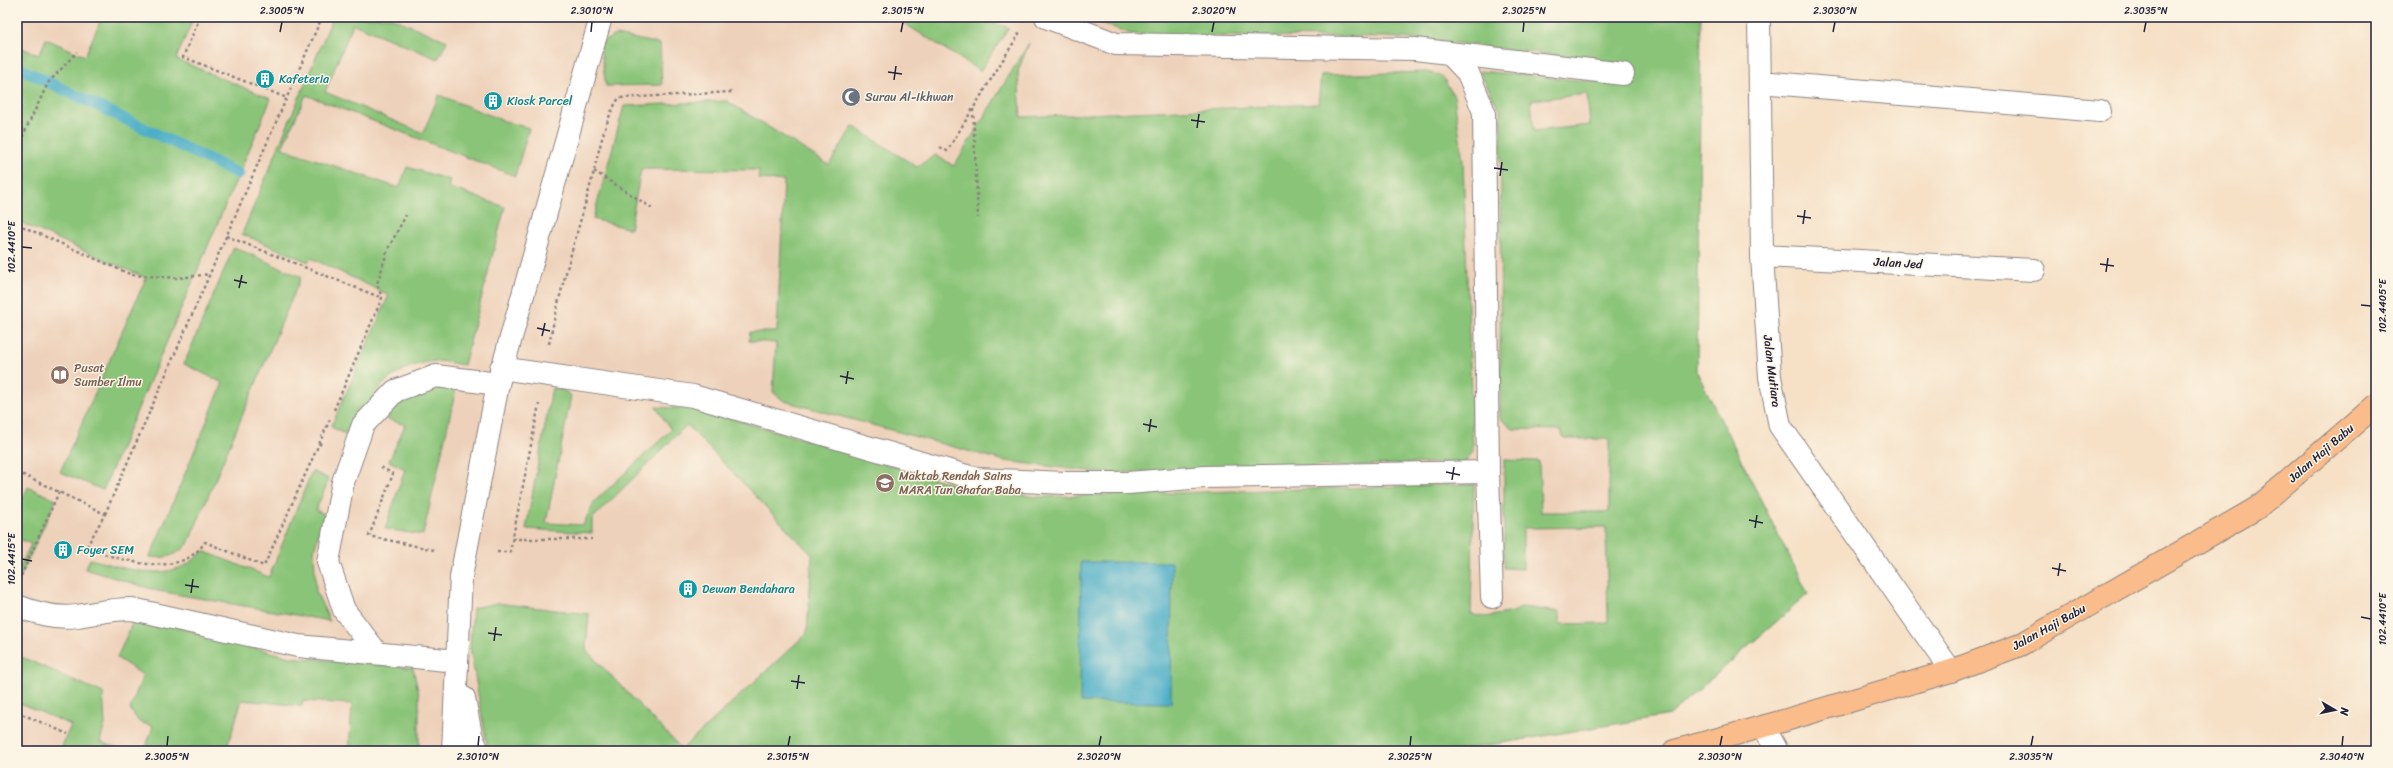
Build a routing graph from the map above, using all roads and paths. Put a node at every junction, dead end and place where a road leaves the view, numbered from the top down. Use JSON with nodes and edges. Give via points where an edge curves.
{"nodes":[{"id":1,"x":200,"y":17,"type":"edge"},
{"id":2,"x":322,"y":17,"type":"edge"},
{"id":3,"x":601,"y":17,"type":"edge"},
{"id":4,"x":1046,"y":17,"type":"edge"},
{"id":5,"x":1759,"y":17,"type":"edge"},
{"id":6,"x":1022,"y":28,"type":"dead end"},
{"id":7,"x":77,"y":52,"type":"dead end"},
{"id":8,"x":1449,"y":53,"type":"junction"},
{"id":9,"x":1623,"y":74,"type":"dead end"},
{"id":10,"x":1760,"y":82,"type":"junction"},
{"id":11,"x":732,"y":92,"type":"dead end"},
{"id":12,"x":287,"y":98,"type":"junction"},
{"id":13,"x":973,"y":109,"type":"junction"},
{"id":14,"x":2100,"y":111,"type":"dead end"},
{"id":15,"x":940,"y":147,"type":"dead end"},
{"id":16,"x":17,"y":148,"type":"edge"},
{"id":17,"x":600,"y":149,"type":"dead end"},
{"id":18,"x":594,"y":171,"type":"dead end"},
{"id":19,"x":652,"y":208,"type":"dead end"},
{"id":20,"x":406,"y":215,"type":"dead end"},
{"id":21,"x":978,"y":218,"type":"dead end"},
{"id":22,"x":17,"y":224,"type":"edge"},
{"id":23,"x":226,"y":236,"type":"junction"},
{"id":24,"x":1762,"y":256,"type":"junction"},
{"id":25,"x":2034,"y":270,"type":"dead end"},
{"id":26,"x":210,"y":274,"type":"junction"},
{"id":27,"x":382,"y":298,"type":"junction"},
{"id":28,"x":500,"y":376,"type":"junction"},
{"id":29,"x":2376,"y":405,"type":"edge"},
{"id":30,"x":319,"y":444,"type":"junction"},
{"id":31,"x":354,"y":451,"type":"junction"},
{"id":32,"x":17,"y":472,"type":"edge"},
{"id":33,"x":1488,"y":472,"type":"junction"},
{"id":34,"x":59,"y":492,"type":"junction"},
{"id":35,"x":106,"y":514,"type":"junction"},
{"id":36,"x":512,"y":539,"type":"dead end"},
{"id":37,"x":592,"y":539,"type":"dead end"},
{"id":38,"x":20,"y":577,"type":"dead end"},
{"id":39,"x":1492,"y":597,"type":"dead end"},
{"id":40,"x":17,"y":606,"type":"edge"},
{"id":41,"x":377,"y":653,"type":"junction"},
{"id":42,"x":457,"y":661,"type":"junction"},
{"id":43,"x":1951,"y":671,"type":"junction"},
{"id":44,"x":17,"y":712,"type":"edge"},
{"id":45,"x":1764,"y":727,"type":"junction"},
{"id":46,"x":68,"y":734,"type":"dead end"},
{"id":47,"x":453,"y":751,"type":"edge"},
{"id":48,"x":478,"y":751,"type":"edge"},
{"id":49,"x":1674,"y":751,"type":"edge"},
{"id":50,"x":1777,"y":751,"type":"edge"}],
"edges":[{"from":1,"to":12,"type":"path","via":[[183,57]]},
{"from":2,"to":12,"type":"path"},
{"from":3,"to":28,"type":"street"},
{"from":4,"to":8,"type":"street","via":[[1116,44],[1415,49]]},
{"from":5,"to":10,"type":"street","name":"Jalan Mutiara"},
{"from":6,"to":13,"type":"path","via":[[1018,40]]},
{"from":7,"to":16,"type":"path","via":[[48,83]]},
{"from":8,"to":9,"type":"street"},
{"from":8,"to":33,"type":"street","via":[[1468,73],[1484,112]]},
{"from":10,"to":14,"type":"street"},
{"from":10,"to":24,"type":"street","name":"Jalan Mutiara"},
{"from":11,"to":17,"type":"path","via":[[619,98],[614,105]]},
{"from":12,"to":23,"type":"path"},
{"from":13,"to":15,"type":"path","via":[[946,151]]},
{"from":13,"to":21,"type":"path"},
{"from":18,"to":19,"type":"path"},
{"from":20,"to":27,"type":"path","via":[[388,249],[377,284]]},
{"from":22,"to":26,"type":"path","via":[[132,275],[179,278]]},
{"from":23,"to":26,"type":"path"},
{"from":23,"to":27,"type":"path"},
{"from":24,"to":25,"type":"street","name":"Jalan Jed"},
{"from":24,"to":43,"type":"street","name":"Jalan Mutiara","via":[[1770,377],[1780,426]]},
{"from":26,"to":35,"type":"path"},
{"from":27,"to":30,"type":"path"},
{"from":28,"to":31,"type":"street","via":[[436,376],[395,391],[363,425]]},
{"from":28,"to":33,"type":"street","via":[[693,396],[977,480],[1128,483],[1204,477]]},
{"from":28,"to":42,"type":"street","via":[[461,577]]},
{"from":29,"to":43,"type":"main road","name":"Jalan Haji Babu","via":[[2257,508],[2020,645]]},
{"from":30,"to":31,"type":"path"},
{"from":30,"to":35,"type":"path","via":[[264,566],[205,542],[200,551],[177,562],[150,565],[122,560],[86,548]]},
{"from":31,"to":41,"type":"street","via":[[343,482],[328,562],[344,610]]},
{"from":32,"to":34,"type":"path"},
{"from":33,"to":39,"type":"street"},
{"from":34,"to":35,"type":"path"},
{"from":34,"to":38,"type":"path"},
{"from":36,"to":37,"type":"path"},
{"from":40,"to":41,"type":"street","via":[[39,614],[76,617],[110,609],[132,609],[298,646]]},
{"from":41,"to":42,"type":"street"},
{"from":42,"to":47,"type":"street"},
{"from":42,"to":48,"type":"street","via":[[471,735]]},
{"from":43,"to":45,"type":"main road","name":"Jalan Haji Babu"},
{"from":44,"to":46,"type":"path"},
{"from":45,"to":49,"type":"main road","name":"Jalan Haji Babu"},
{"from":45,"to":50,"type":"street"}]}
